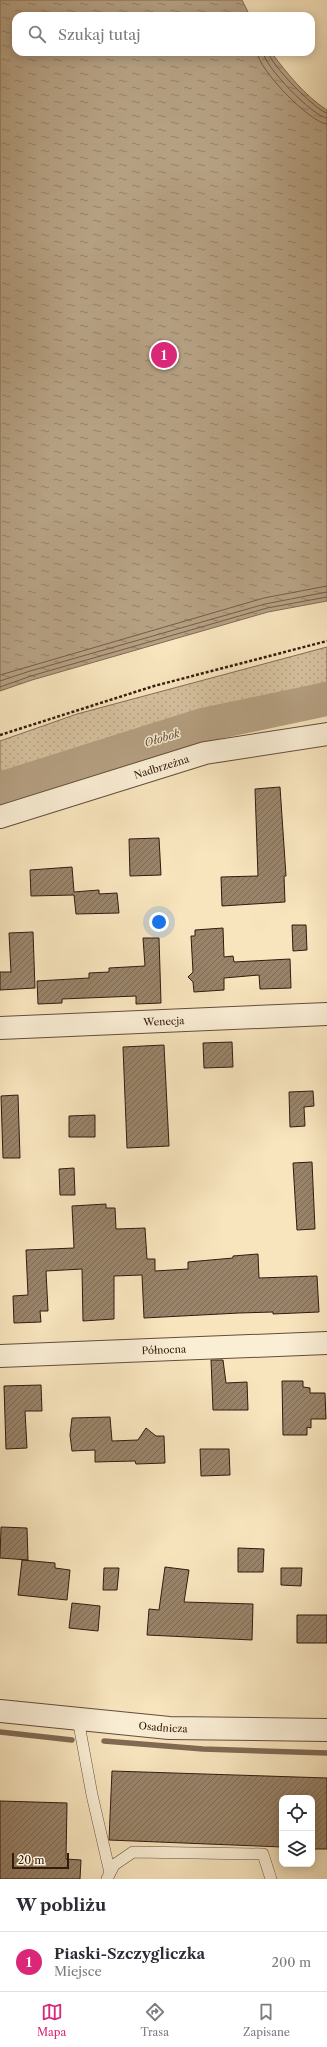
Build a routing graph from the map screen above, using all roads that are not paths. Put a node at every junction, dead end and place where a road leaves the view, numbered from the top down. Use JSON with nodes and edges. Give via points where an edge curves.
{"nodes":[{"id":1,"x":327,"y":734,"type":"edge"},
{"id":2,"x":0,"y":817,"type":"edge"},
{"id":3,"x":327,"y":1014,"type":"edge"},
{"id":4,"x":0,"y":1028,"type":"edge"},
{"id":5,"x":327,"y":1343,"type":"edge"},
{"id":6,"x":0,"y":1356,"type":"edge"},
{"id":7,"x":0,"y":1711,"type":"edge"},
{"id":8,"x":78,"y":1719,"type":"junction"},
{"id":9,"x":327,"y":1730,"type":"edge"},
{"id":10,"x":109,"y":1876,"type":"edge"},
{"id":11,"x":271,"y":1879,"type":"edge"}],
"edges":[{"from":1,"to":2,"type":"street","name":"Nadbrzeżna","via":[[205,753]]},
{"from":3,"to":4,"type":"street","name":"Wenecja"},
{"from":5,"to":6,"type":"street","name":"Północna"},
{"from":7,"to":8,"type":"street","name":"Osadnicza"},
{"from":8,"to":9,"type":"street","name":"Osadnicza","via":[[169,1728]]},
{"from":8,"to":10,"type":"lane"},
{"from":10,"to":11,"type":"lane","via":[[114,1865],[133,1852],[263,1854]]}]}
